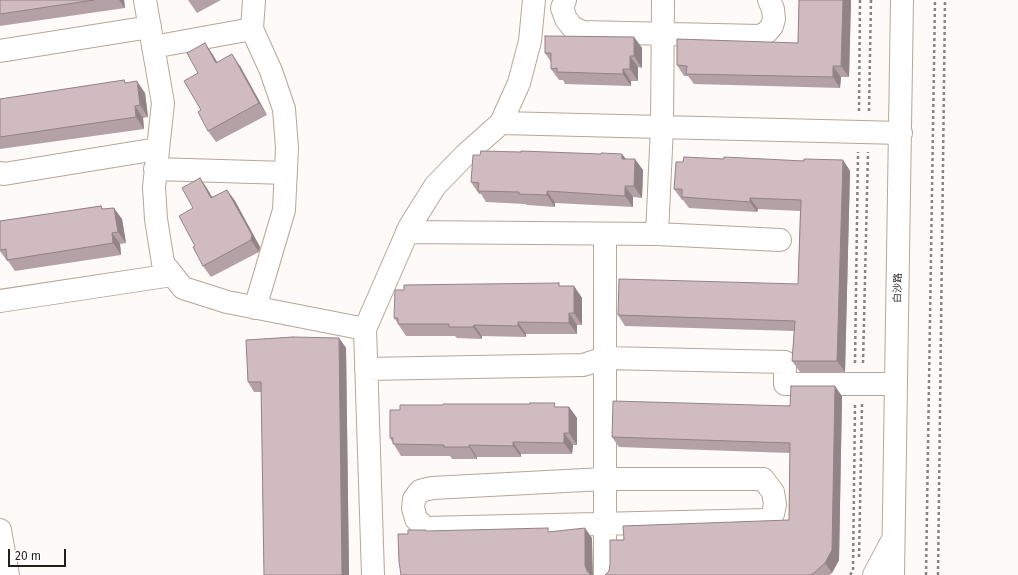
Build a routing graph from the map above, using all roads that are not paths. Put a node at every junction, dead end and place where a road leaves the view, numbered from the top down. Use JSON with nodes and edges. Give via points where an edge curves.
{"nodes":[{"id":1,"x":145,"y":0,"type":"edge"},
{"id":2,"x":254,"y":0,"type":"edge"},
{"id":3,"x":534,"y":0,"type":"edge"},
{"id":4,"x":565,"y":0,"type":"edge"},
{"id":5,"x":663,"y":0,"type":"edge"},
{"id":6,"x":769,"y":0,"type":"edge"},
{"id":7,"x":902,"y":0,"type":"edge"},
{"id":8,"x":252,"y":29,"type":"junction"},
{"id":9,"x":663,"y":34,"type":"junction"},
{"id":10,"x":151,"y":37,"type":"junction"},
{"id":11,"x":0,"y":51,"type":"edge"},
{"id":12,"x":501,"y":123,"type":"junction"},
{"id":13,"x":662,"y":127,"type":"junction"},
{"id":14,"x":901,"y":133,"type":"junction"},
{"id":15,"x":156,"y":159,"type":"junction"},
{"id":16,"x":0,"y":173,"type":"edge"},
{"id":17,"x":286,"y":173,"type":"junction"},
{"id":18,"x":408,"y":232,"type":"junction"},
{"id":19,"x":604,"y":234,"type":"junction"},
{"id":20,"x":657,"y":234,"type":"junction"},
{"id":21,"x":780,"y":240,"type":"dead end"},
{"id":22,"x":172,"y":275,"type":"junction"},
{"id":23,"x":0,"y":301,"type":"edge"},
{"id":24,"x":255,"y":308,"type":"junction"},
{"id":25,"x":364,"y":329,"type":"junction"},
{"id":26,"x":604,"y":358,"type":"junction"},
{"id":27,"x":366,"y":368,"type":"junction"},
{"id":28,"x":896,"y":384,"type":"junction"},
{"id":29,"x":604,"y":479,"type":"junction"},
{"id":30,"x":604,"y":523,"type":"junction"},
{"id":31,"x":0,"y":530,"type":"edge"},
{"id":32,"x":893,"y":538,"type":"junction"},
{"id":33,"x":8,"y":575,"type":"edge"},
{"id":34,"x":373,"y":575,"type":"edge"},
{"id":35,"x":605,"y":575,"type":"edge"},
{"id":36,"x":874,"y":575,"type":"edge"},
{"id":37,"x":893,"y":575,"type":"edge"}],
"edges":[{"from":1,"to":10,"type":"street"},
{"from":2,"to":8,"type":"street"},
{"from":3,"to":12,"type":"street","via":[[530,41],[519,83]]},
{"from":4,"to":9,"type":"street","via":[[562,8],[566,19],[573,28],[583,32]]},
{"from":5,"to":9,"type":"street"},
{"from":6,"to":9,"type":"street","via":[[774,19],[772,26],[760,36]]},
{"from":7,"to":14,"type":"street","name":"白沙路"},
{"from":8,"to":10,"type":"street"},
{"from":8,"to":17,"type":"street","via":[[271,71],[284,109]]},
{"from":9,"to":13,"type":"street"},
{"from":10,"to":11,"type":"street"},
{"from":10,"to":15,"type":"street","via":[[162,103]]},
{"from":12,"to":13,"type":"street"},
{"from":12,"to":18,"type":"street","via":[[435,186]]},
{"from":13,"to":14,"type":"street"},
{"from":13,"to":20,"type":"street"},
{"from":14,"to":28,"type":"street","name":"白沙路"},
{"from":15,"to":16,"type":"street"},
{"from":15,"to":17,"type":"street"},
{"from":15,"to":22,"type":"street","via":[[156,218],[163,263]]},
{"from":17,"to":24,"type":"street","via":[[284,210]]},
{"from":18,"to":19,"type":"street"},
{"from":18,"to":25,"type":"street"},
{"from":19,"to":20,"type":"street"},
{"from":19,"to":26,"type":"street"},
{"from":20,"to":21,"type":"street"},
{"from":22,"to":23,"type":"street"},
{"from":22,"to":24,"type":"street","via":[[183,288]]},
{"from":24,"to":25,"type":"street"},
{"from":25,"to":27,"type":"street"},
{"from":26,"to":27,"type":"street","via":[[582,365]]},
{"from":26,"to":28,"type":"street","via":[[786,362],[785,384]]},
{"from":26,"to":29,"type":"street"},
{"from":27,"to":34,"type":"street"},
{"from":28,"to":32,"type":"street","name":"白沙路"},
{"from":29,"to":30,"type":"street"},
{"from":29,"to":30,"type":"street","via":[[763,479],[773,492],[775,504],[767,520]]},
{"from":29,"to":30,"type":"street","via":[[432,488],[420,491],[414,499],[413,508],[416,519],[425,528]]},
{"from":30,"to":35,"type":"street"},
{"from":31,"to":33,"type":"street"},
{"from":32,"to":36,"type":"street"},
{"from":32,"to":37,"type":"street","name":"白沙路"}]}
